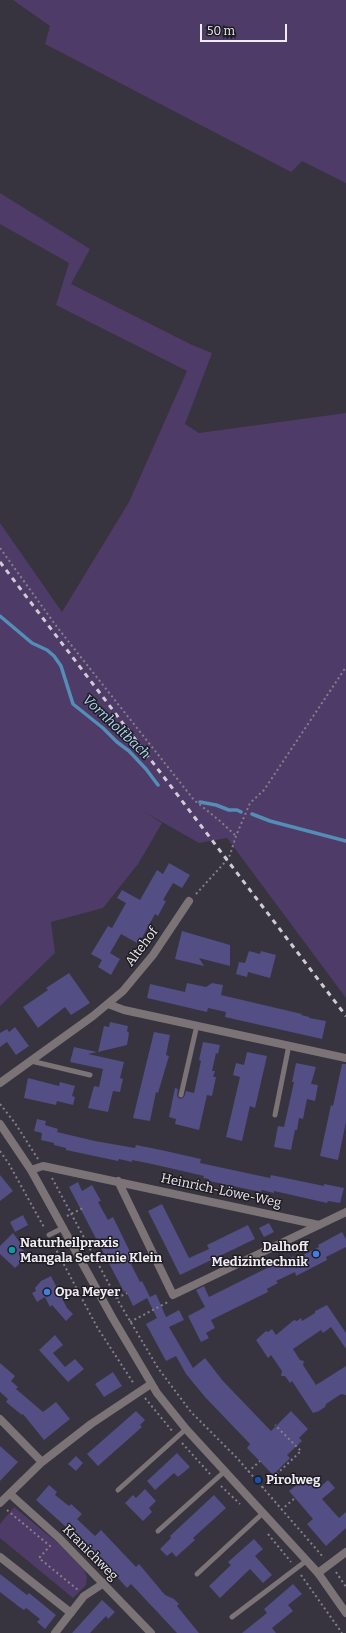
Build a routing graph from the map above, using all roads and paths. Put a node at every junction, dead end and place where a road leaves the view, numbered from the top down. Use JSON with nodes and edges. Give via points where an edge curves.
{"nodes":[{"id":1,"x":0,"y":548,"type":"edge"},
{"id":2,"x":346,"y":667,"type":"edge"},
{"id":3,"x":236,"y":836,"type":"junction"},
{"id":4,"x":189,"y":901,"type":"joint"},
{"id":5,"x":108,"y":1004,"type":"junction"},
{"id":6,"x":197,"y":1024,"type":"junction"},
{"id":7,"x":289,"y":1045,"type":"junction"},
{"id":8,"x":346,"y":1058,"type":"edge"},
{"id":9,"x":31,"y":1061,"type":"junction"},
{"id":10,"x":90,"y":1075,"type":"dead end"},
{"id":11,"x":0,"y":1083,"type":"edge"},
{"id":12,"x":182,"y":1095,"type":"dead end"},
{"id":13,"x":0,"y":1104,"type":"edge"},
{"id":14,"x":275,"y":1115,"type":"dead end"},
{"id":15,"x":0,"y":1124,"type":"edge"},
{"id":16,"x":43,"y":1166,"type":"junction"},
{"id":17,"x":31,"y":1170,"type":"junction"},
{"id":18,"x":118,"y":1181,"type":"junction"},
{"id":19,"x":83,"y":1208,"type":"dead end"},
{"id":20,"x":346,"y":1212,"type":"edge"},
{"id":21,"x":71,"y":1214,"type":"junction"},
{"id":22,"x":319,"y":1225,"type":"junction"},
{"id":23,"x":63,"y":1228,"type":"junction"},
{"id":24,"x":48,"y":1235,"type":"dead end"},
{"id":25,"x":127,"y":1293,"type":"dead end"},
{"id":26,"x":173,"y":1295,"type":"junction"},
{"id":27,"x":117,"y":1299,"type":"junction"},
{"id":28,"x":130,"y":1322,"type":"junction"},
{"id":29,"x":151,"y":1384,"type":"junction"},
{"id":30,"x":0,"y":1419,"type":"edge"},
{"id":31,"x":275,"y":1425,"type":"dead end"},
{"id":32,"x":186,"y":1429,"type":"junction"},
{"id":33,"x":260,"y":1461,"type":"dead end"},
{"id":34,"x":42,"y":1462,"type":"junction"},
{"id":35,"x":225,"y":1471,"type":"junction"},
{"id":36,"x":248,"y":1472,"type":"junction"},
{"id":37,"x":262,"y":1488,"type":"junction"},
{"id":38,"x":118,"y":1490,"type":"dead end"},
{"id":39,"x":10,"y":1494,"type":"junction"},
{"id":40,"x":295,"y":1498,"type":"dead end"},
{"id":41,"x":2,"y":1505,"type":"edge"},
{"id":42,"x":281,"y":1510,"type":"junction"},
{"id":43,"x":263,"y":1513,"type":"junction"},
{"id":44,"x":158,"y":1532,"type":"dead end"},
{"id":45,"x":346,"y":1552,"type":"edge"},
{"id":46,"x":0,"y":1557,"type":"edge"},
{"id":47,"x":306,"y":1560,"type":"junction"},
{"id":48,"x":329,"y":1564,"type":"junction"},
{"id":49,"x":318,"y":1573,"type":"junction"},
{"id":50,"x":197,"y":1574,"type":"dead end"},
{"id":51,"x":104,"y":1584,"type":"junction"},
{"id":52,"x":346,"y":1587,"type":"edge"},
{"id":53,"x":84,"y":1596,"type":"junction"},
{"id":54,"x":71,"y":1613,"type":"junction"},
{"id":55,"x":346,"y":1614,"type":"edge"},
{"id":56,"x":232,"y":1617,"type":"dead end"},
{"id":57,"x":55,"y":1633,"type":"edge"},
{"id":58,"x":151,"y":1633,"type":"edge"}],
"edges":[{"from":1,"to":3,"type":"path","via":[[57,627],[194,800]]},
{"from":2,"to":3,"type":"path","via":[[264,790],[250,803]]},
{"from":3,"to":4,"type":"path","via":[[227,860]]},
{"from":4,"to":5,"type":"street","name":"Altehof","via":[[153,955],[123,991]]},
{"from":5,"to":6,"type":"street","via":[[124,1010]]},
{"from":5,"to":9,"type":"street","name":"Altehof"},
{"from":6,"to":7,"type":"street"},
{"from":6,"to":12,"type":"lane"},
{"from":7,"to":8,"type":"street"},
{"from":7,"to":14,"type":"lane"},
{"from":9,"to":10,"type":"lane"},
{"from":9,"to":11,"type":"street","name":"Altehof"},
{"from":13,"to":16,"type":"path"},
{"from":15,"to":17,"type":"street"},
{"from":16,"to":17,"type":"street","name":"Heinrich-Löwe-Weg"},
{"from":16,"to":18,"type":"street","name":"Heinrich-Löwe-Weg"},
{"from":16,"to":21,"type":"path"},
{"from":17,"to":23,"type":"street"},
{"from":18,"to":22,"type":"street","name":"Heinrich-Löwe-Weg"},
{"from":18,"to":26,"type":"street"},
{"from":19,"to":21,"type":"path"},
{"from":20,"to":22,"type":"street"},
{"from":21,"to":27,"type":"path"},
{"from":22,"to":26,"type":"street"},
{"from":23,"to":24,"type":"lane"},
{"from":23,"to":29,"type":"street"},
{"from":25,"to":27,"type":"path"},
{"from":26,"to":28,"type":"path","via":[[168,1302]]},
{"from":27,"to":28,"type":"path"},
{"from":28,"to":36,"type":"path","via":[[158,1368],[187,1406]]},
{"from":29,"to":32,"type":"street"},
{"from":29,"to":34,"type":"street","via":[[91,1424]]},
{"from":30,"to":34,"type":"street"},
{"from":31,"to":37,"type":"path","via":[[301,1451]]},
{"from":32,"to":35,"type":"street"},
{"from":32,"to":38,"type":"lane"},
{"from":33,"to":36,"type":"path"},
{"from":34,"to":39,"type":"street"},
{"from":35,"to":43,"type":"street"},
{"from":35,"to":44,"type":"lane"},
{"from":36,"to":37,"type":"path"},
{"from":37,"to":42,"type":"path"},
{"from":39,"to":41,"type":"street"},
{"from":39,"to":51,"type":"street","name":"Kranichweg","via":[[59,1538]]},
{"from":40,"to":42,"type":"path"},
{"from":41,"to":53,"type":"path","name":"Kranichweg","via":[[50,1546],[39,1558]]},
{"from":42,"to":48,"type":"path"},
{"from":43,"to":47,"type":"street"},
{"from":43,"to":50,"type":"lane"},
{"from":45,"to":48,"type":"street"},
{"from":46,"to":54,"type":"street"},
{"from":47,"to":49,"type":"street"},
{"from":47,"to":56,"type":"lane"},
{"from":48,"to":49,"type":"street"},
{"from":48,"to":52,"type":"path"},
{"from":49,"to":55,"type":"street"},
{"from":51,"to":53,"type":"street"},
{"from":51,"to":58,"type":"street","name":"Kranichweg"},
{"from":53,"to":54,"type":"street"},
{"from":54,"to":57,"type":"street"}]}
